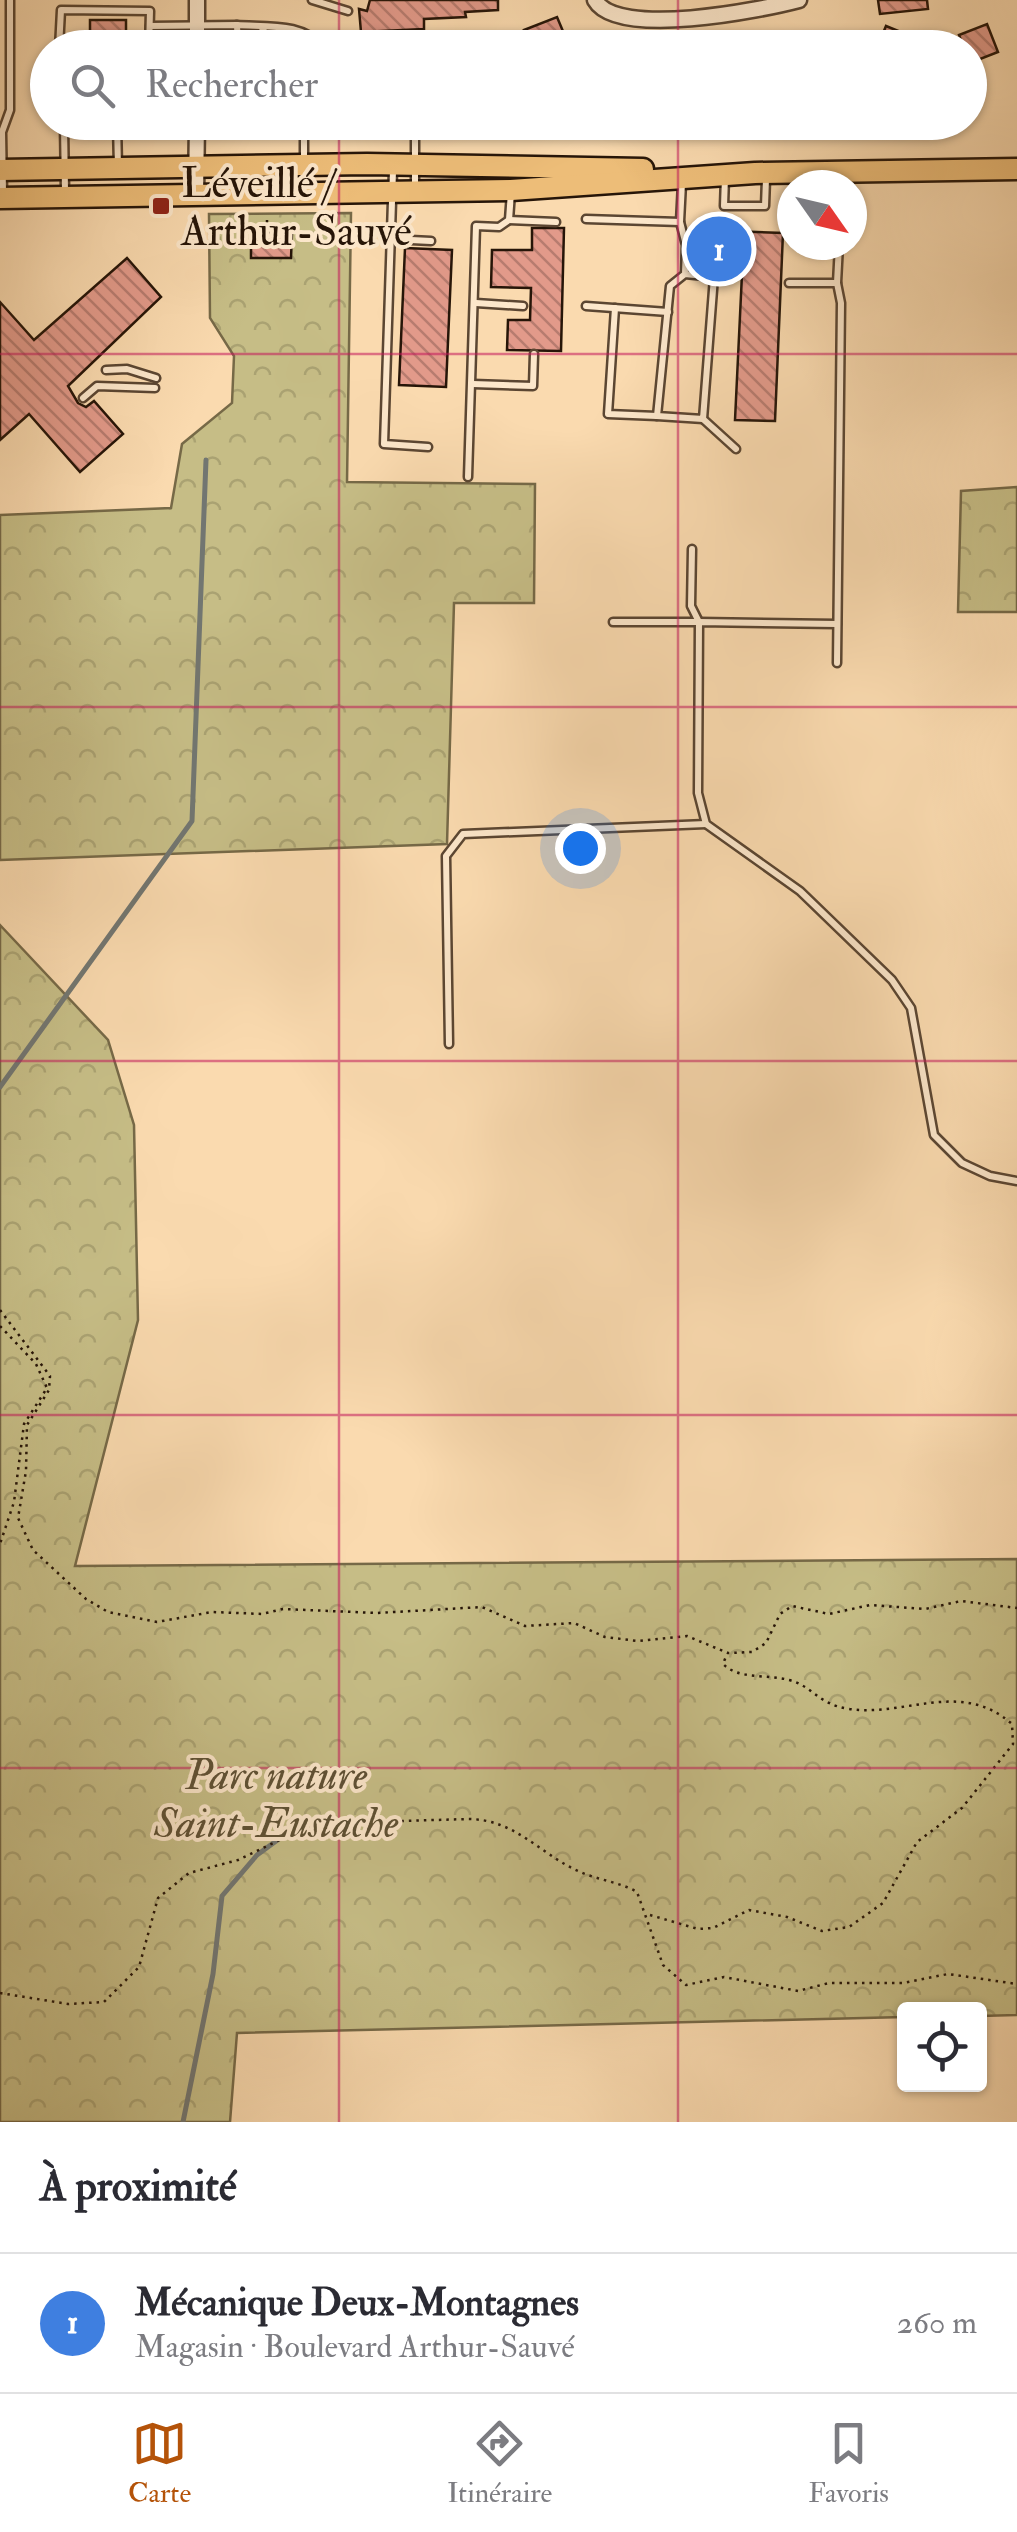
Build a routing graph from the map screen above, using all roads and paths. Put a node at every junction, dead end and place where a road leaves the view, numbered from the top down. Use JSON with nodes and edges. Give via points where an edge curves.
{"nodes":[{"id":1,"x":10,"y":0,"type":"edge"},
{"id":2,"x":197,"y":0,"type":"edge"},
{"id":3,"x":312,"y":0,"type":"edge"},
{"id":4,"x":595,"y":0,"type":"edge"},
{"id":5,"x":799,"y":0,"type":"edge"},
{"id":6,"x":348,"y":10,"type":"dead end"},
{"id":7,"x":237,"y":25,"type":"junction"},
{"id":8,"x":150,"y":26,"type":"junction"},
{"id":9,"x":197,"y":26,"type":"junction"},
{"id":10,"x":265,"y":27,"type":"junction"},
{"id":11,"x":60,"y":30,"type":"edge"},
{"id":12,"x":150,"y":30,"type":"edge"},
{"id":13,"x":197,"y":30,"type":"edge"},
{"id":14,"x":237,"y":30,"type":"edge"},
{"id":15,"x":263,"y":30,"type":"edge"},
{"id":16,"x":290,"y":30,"type":"edge"},
{"id":17,"x":63,"y":140,"type":"edge"},
{"id":18,"x":118,"y":140,"type":"edge"},
{"id":19,"x":196,"y":140,"type":"edge"},
{"id":20,"x":304,"y":140,"type":"edge"},
{"id":21,"x":410,"y":140,"type":"edge"},
{"id":22,"x":404,"y":164,"type":"junction"},
{"id":23,"x":304,"y":165,"type":"junction"},
{"id":24,"x":513,"y":166,"type":"junction"},
{"id":25,"x":196,"y":167,"type":"junction"},
{"id":26,"x":118,"y":168,"type":"junction"},
{"id":27,"x":64,"y":169,"type":"junction"},
{"id":28,"x":1017,"y":169,"type":"edge"},
{"id":29,"x":1,"y":170,"type":"edge"},
{"id":30,"x":760,"y":173,"type":"junction"},
{"id":31,"x":682,"y":174,"type":"junction"},
{"id":32,"x":725,"y":174,"type":"junction"},
{"id":33,"x":777,"y":175,"type":"edge"},
{"id":34,"x":867,"y":177,"type":"edge"},
{"id":35,"x":511,"y":190,"type":"junction"},
{"id":36,"x":392,"y":192,"type":"junction"},
{"id":37,"x":415,"y":192,"type":"junction"},
{"id":38,"x":196,"y":196,"type":"junction"},
{"id":39,"x":65,"y":197,"type":"junction"},
{"id":40,"x":1,"y":198,"type":"edge"},
{"id":41,"x":586,"y":219,"type":"dead end"},
{"id":42,"x":266,"y":220,"type":"dead end"},
{"id":43,"x":509,"y":220,"type":"junction"},
{"id":44,"x":556,"y":222,"type":"dead end"},
{"id":45,"x":680,"y":222,"type":"junction"},
{"id":46,"x":267,"y":233,"type":"dead end"},
{"id":47,"x":391,"y":239,"type":"junction"},
{"id":48,"x":431,"y":240,"type":"dead end"},
{"id":49,"x":838,"y":260,"type":"edge"},
{"id":50,"x":685,"y":274,"type":"junction"},
{"id":51,"x":789,"y":282,"type":"dead end"},
{"id":52,"x":837,"y":283,"type":"junction"},
{"id":53,"x":476,"y":303,"type":"junction"},
{"id":54,"x":523,"y":306,"type":"dead end"},
{"id":55,"x":586,"y":306,"type":"dead end"},
{"id":56,"x":615,"y":308,"type":"junction"},
{"id":57,"x":668,"y":312,"type":"junction"},
{"id":58,"x":534,"y":354,"type":"dead end"},
{"id":59,"x":106,"y":370,"type":"dead end"},
{"id":60,"x":156,"y":378,"type":"dead end"},
{"id":61,"x":473,"y":384,"type":"junction"},
{"id":62,"x":155,"y":388,"type":"dead end"},
{"id":63,"x":83,"y":398,"type":"dead end"},
{"id":64,"x":658,"y":416,"type":"junction"},
{"id":65,"x":704,"y":418,"type":"junction"},
{"id":66,"x":428,"y":447,"type":"dead end"},
{"id":67,"x":736,"y":448,"type":"dead end"},
{"id":68,"x":468,"y":476,"type":"dead end"},
{"id":69,"x":692,"y":549,"type":"dead end"},
{"id":70,"x":613,"y":622,"type":"dead end"},
{"id":71,"x":700,"y":622,"type":"junction"},
{"id":72,"x":838,"y":624,"type":"junction"},
{"id":73,"x":837,"y":663,"type":"dead end"},
{"id":74,"x":706,"y":824,"type":"junction"},
{"id":75,"x":449,"y":1044,"type":"dead end"},
{"id":76,"x":1017,"y":1181,"type":"edge"},
{"id":77,"x":0,"y":1310,"type":"edge"},
{"id":78,"x":0,"y":1326,"type":"edge"},
{"id":79,"x":0,"y":1544,"type":"edge"},
{"id":80,"x":1017,"y":1608,"type":"edge"},
{"id":81,"x":728,"y":1653,"type":"junction"},
{"id":82,"x":647,"y":1914,"type":"junction"},
{"id":83,"x":1017,"y":1984,"type":"edge"},
{"id":84,"x":0,"y":1994,"type":"edge"}],
"edges":[{"from":1,"to":29,"type":"lane","via":[[10,110]]},
{"from":2,"to":9,"type":"street"},
{"from":3,"to":6,"type":"lane"},
{"from":4,"to":5,"type":"street","via":[[619,18],[740,16]]},
{"from":7,"to":9,"type":"lane"},
{"from":7,"to":10,"type":"lane"},
{"from":7,"to":14,"type":"lane"},
{"from":8,"to":9,"type":"lane"},
{"from":8,"to":11,"type":"lane","via":[[150,11],[60,10]]},
{"from":8,"to":12,"type":"lane"},
{"from":9,"to":13,"type":"street"},
{"from":10,"to":15,"type":"lane"},
{"from":10,"to":16,"type":"lane"},
{"from":17,"to":27,"type":"lane"},
{"from":18,"to":26,"type":"lane"},
{"from":19,"to":25,"type":"street"},
{"from":20,"to":23,"type":"lane"},
{"from":21,"to":22,"type":"lane"},
{"from":22,"to":23,"type":"main road"},
{"from":22,"to":24,"type":"main road"},
{"from":22,"to":36,"type":"lane"},
{"from":22,"to":37,"type":"lane"},
{"from":23,"to":25,"type":"main road"},
{"from":24,"to":31,"type":"main road"},
{"from":24,"to":35,"type":"lane"},
{"from":25,"to":26,"type":"main road"},
{"from":25,"to":38,"type":"street"},
{"from":26,"to":27,"type":"main road"},
{"from":27,"to":29,"type":"main road"},
{"from":27,"to":39,"type":"lane"},
{"from":28,"to":34,"type":"main road"},
{"from":29,"to":40,"type":"lane"},
{"from":30,"to":32,"type":"main road"},
{"from":30,"to":32,"type":"lane","via":[[765,206],[724,206]]},
{"from":30,"to":33,"type":"main road"},
{"from":31,"to":32,"type":"main road"},
{"from":31,"to":35,"type":"main road"},
{"from":31,"to":45,"type":"lane"},
{"from":35,"to":37,"type":"main road"},
{"from":35,"to":43,"type":"lane"},
{"from":36,"to":37,"type":"main road"},
{"from":36,"to":38,"type":"main road"},
{"from":36,"to":47,"type":"lane"},
{"from":38,"to":39,"type":"main road"},
{"from":39,"to":40,"type":"main road"},
{"from":41,"to":45,"type":"lane"},
{"from":42,"to":46,"type":"path"},
{"from":43,"to":44,"type":"lane"},
{"from":43,"to":53,"type":"lane","via":[[499,227],[476,226]]},
{"from":45,"to":50,"type":"lane"},
{"from":47,"to":48,"type":"lane"},
{"from":47,"to":66,"type":"lane","via":[[384,444]]},
{"from":49,"to":52,"type":"lane"},
{"from":50,"to":57,"type":"lane","via":[[670,286]]},
{"from":50,"to":65,"type":"lane","via":[[714,276]]},
{"from":51,"to":52,"type":"lane"},
{"from":52,"to":72,"type":"lane"},
{"from":53,"to":54,"type":"lane"},
{"from":53,"to":61,"type":"lane"},
{"from":55,"to":56,"type":"lane"},
{"from":56,"to":57,"type":"lane"},
{"from":56,"to":64,"type":"lane","via":[[608,414]]},
{"from":57,"to":64,"type":"lane"},
{"from":58,"to":61,"type":"lane","via":[[532,386]]},
{"from":59,"to":60,"type":"lane"},
{"from":61,"to":68,"type":"lane"},
{"from":62,"to":63,"type":"lane","via":[[97,386]]},
{"from":64,"to":65,"type":"lane"},
{"from":65,"to":67,"type":"lane"},
{"from":69,"to":71,"type":"lane","via":[[691,606]]},
{"from":70,"to":71,"type":"lane"},
{"from":71,"to":72,"type":"lane"},
{"from":71,"to":74,"type":"lane","via":[[698,793]]},
{"from":72,"to":73,"type":"lane"},
{"from":74,"to":75,"type":"lane","via":[[463,834],[453,842],[446,856]]},
{"from":74,"to":76,"type":"lane","via":[[800,890],[892,980],[911,1008],[934,1135],[962,1164]]},
{"from":77,"to":81,"type":"path","via":[[50,1376],[28,1425],[18,1518],[23,1534],[86,1600],[108,1612],[157,1622],[212,1612],[482,1607],[525,1626],[574,1623],[631,1640],[687,1636]]},
{"from":78,"to":79,"type":"path","via":[[41,1370],[47,1388],[24,1424],[14,1502]]},
{"from":80,"to":81,"type":"path","via":[[961,1601],[829,1614],[792,1606],[780,1614],[766,1644]]},
{"from":81,"to":82,"type":"path","via":[[726,1669],[796,1682],[831,1706],[874,1710],[949,1700],[980,1706],[1012,1724],[1013,1744],[962,1808],[917,1842],[883,1903],[848,1927],[822,1931],[748,1910],[698,1929]]},
{"from":82,"to":83,"type":"path","via":[[663,1965],[686,1985],[724,1976],[798,1991],[828,1982],[904,1983],[948,1974]]},
{"from":82,"to":84,"type":"path","via":[[632,1889],[564,1865],[544,1846],[487,1820],[298,1831],[170,1886],[152,1912],[139,1967],[104,2002]]}]}
